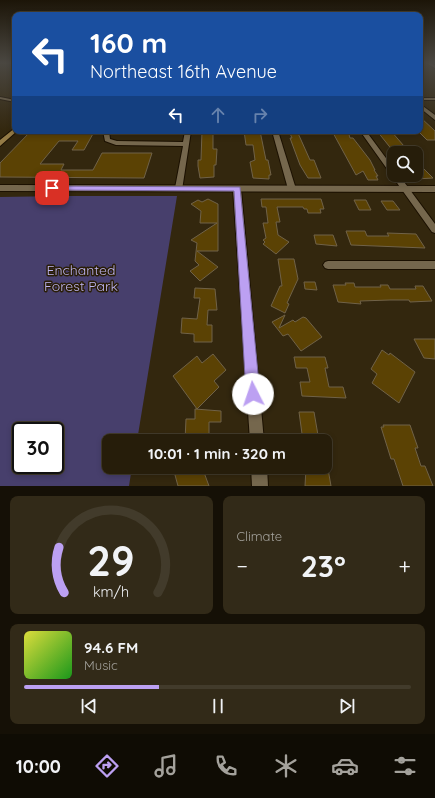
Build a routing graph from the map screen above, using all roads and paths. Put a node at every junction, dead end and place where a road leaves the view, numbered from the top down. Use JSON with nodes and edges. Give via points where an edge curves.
{"nodes":[{"id":1,"x":0,"y":98,"type":"edge"},
{"id":2,"x":423,"y":99,"type":"edge"},
{"id":3,"x":435,"y":99,"type":"edge"},
{"id":4,"x":12,"y":100,"type":"edge"},
{"id":5,"x":423,"y":108,"type":"edge"},
{"id":6,"x":435,"y":118,"type":"edge"},
{"id":7,"x":12,"y":133,"type":"edge"},
{"id":8,"x":106,"y":134,"type":"edge"},
{"id":9,"x":188,"y":134,"type":"edge"},
{"id":10,"x":276,"y":134,"type":"edge"},
{"id":11,"x":365,"y":134,"type":"edge"},
{"id":12,"x":0,"y":144,"type":"edge"},
{"id":13,"x":186,"y":144,"type":"junction"},
{"id":14,"x":387,"y":164,"type":"edge"},
{"id":15,"x":400,"y":182,"type":"edge"},
{"id":16,"x":0,"y":188,"type":"edge"},
{"id":17,"x":179,"y":188,"type":"junction"},
{"id":18,"x":237,"y":189,"type":"junction"},
{"id":19,"x":292,"y":189,"type":"junction"},
{"id":20,"x":405,"y":189,"type":"junction"},
{"id":21,"x":435,"y":189,"type":"edge"},
{"id":22,"x":435,"y":230,"type":"edge"},
{"id":23,"x":328,"y":265,"type":"dead end"},
{"id":24,"x":435,"y":265,"type":"edge"},
{"id":25,"x":255,"y":434,"type":"edge"},
{"id":26,"x":259,"y":474,"type":"edge"},
{"id":27,"x":260,"y":486,"type":"edge"}],
"edges":[{"from":1,"to":4,"type":"street"},
{"from":2,"to":3,"type":"street"},
{"from":5,"to":6,"type":"street"},
{"from":7,"to":12,"type":"main road"},
{"from":8,"to":13,"type":"street","via":[[107,140],[116,143]]},
{"from":9,"to":13,"type":"street"},
{"from":10,"to":19,"type":"street"},
{"from":11,"to":14,"type":"street"},
{"from":13,"to":17,"type":"street"},
{"from":15,"to":20,"type":"street"},
{"from":16,"to":17,"type":"street"},
{"from":17,"to":18,"type":"street"},
{"from":18,"to":19,"type":"street"},
{"from":18,"to":25,"type":"street"},
{"from":19,"to":20,"type":"street"},
{"from":20,"to":21,"type":"street"},
{"from":20,"to":22,"type":"street"},
{"from":23,"to":24,"type":"street"},
{"from":26,"to":27,"type":"street"}]}
